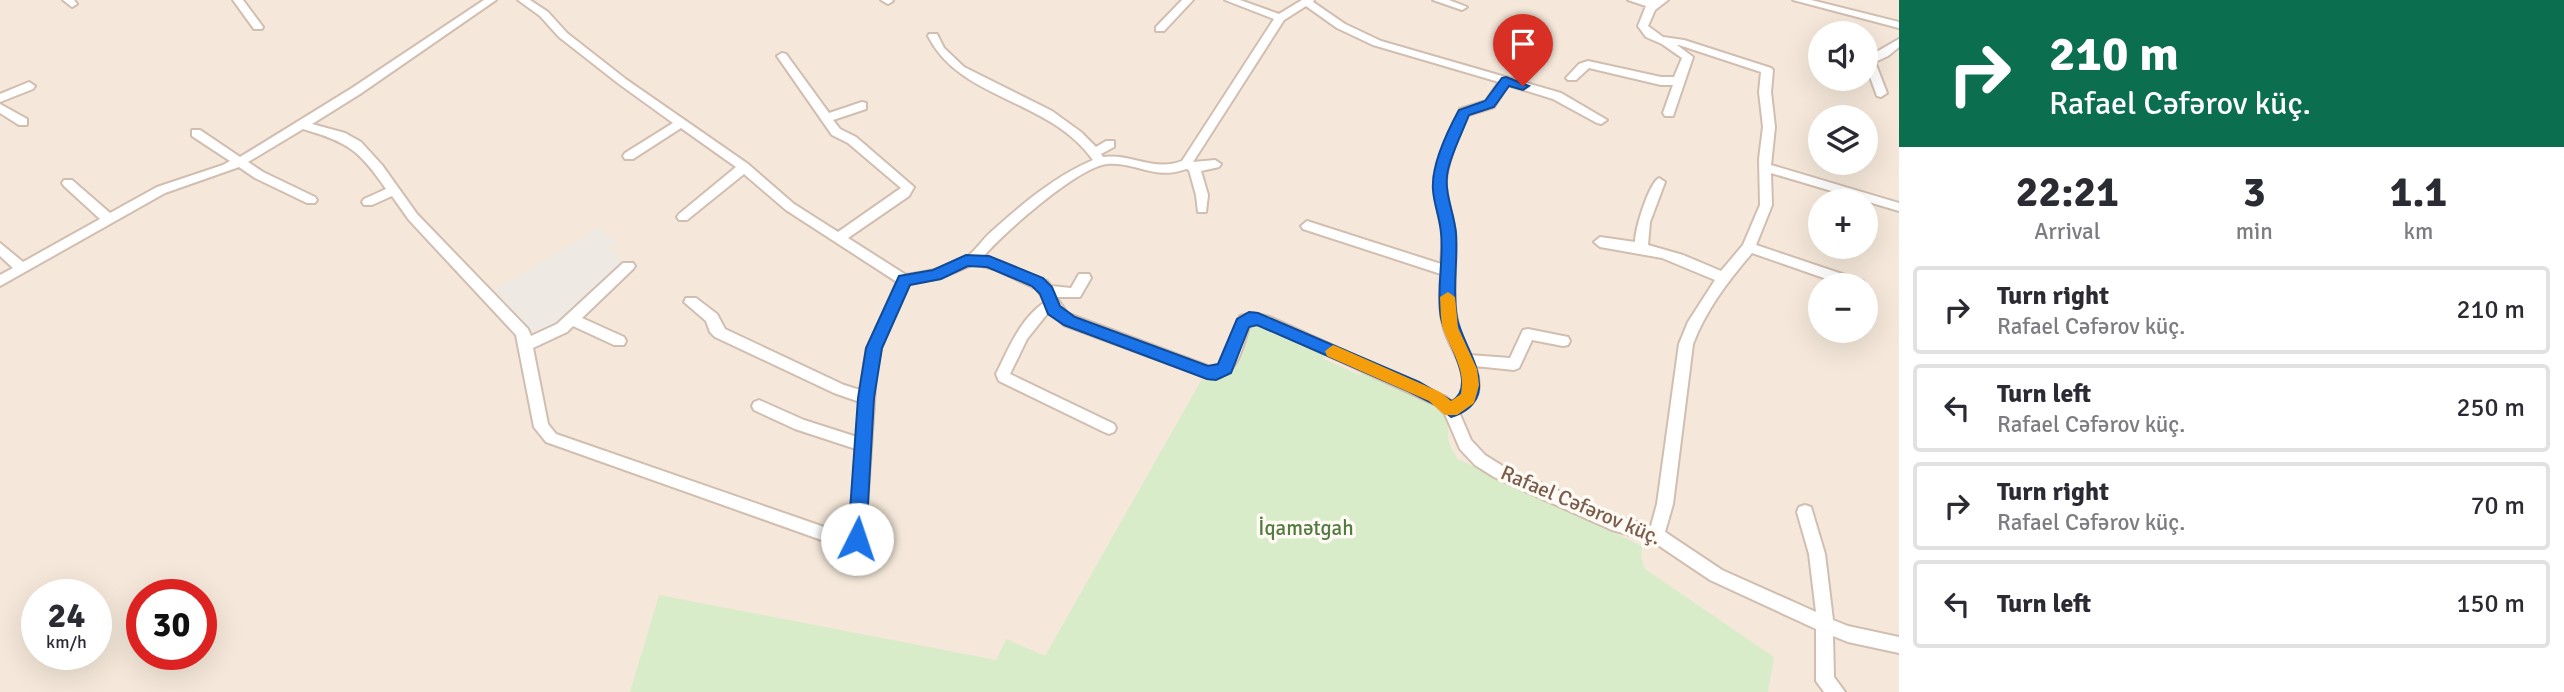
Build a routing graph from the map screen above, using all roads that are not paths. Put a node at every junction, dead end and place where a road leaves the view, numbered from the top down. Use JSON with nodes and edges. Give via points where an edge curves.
{"nodes":[{"id":1,"x":237,"y":0,"type":"edge"},
{"id":2,"x":491,"y":0,"type":"edge"},
{"id":3,"x":523,"y":0,"type":"edge"},
{"id":4,"x":1188,"y":0,"type":"edge"},
{"id":5,"x":1230,"y":0,"type":"edge"},
{"id":6,"x":1438,"y":0,"type":"edge"},
{"id":7,"x":1633,"y":0,"type":"edge"},
{"id":8,"x":1798,"y":0,"type":"edge"},
{"id":9,"x":1308,"y":1,"type":"edge"},
{"id":10,"x":1658,"y":2,"type":"edge"},
{"id":11,"x":1462,"y":7,"type":"dead end"},
{"id":12,"x":1280,"y":18,"type":"junction"},
{"id":13,"x":1899,"y":25,"type":"edge"},
{"id":14,"x":258,"y":27,"type":"dead end"},
{"id":15,"x":1160,"y":29,"type":"dead end"},
{"id":16,"x":933,"y":36,"type":"dead end"},
{"id":17,"x":1899,"y":42,"type":"edge"},
{"id":18,"x":1667,"y":43,"type":"junction"},
{"id":19,"x":782,"y":56,"type":"dead end"},
{"id":20,"x":1572,"y":78,"type":"dead end"},
{"id":21,"x":1681,"y":79,"type":"junction"},
{"id":22,"x":1506,"y":80,"type":"junction"},
{"id":23,"x":29,"y":86,"type":"dead end"},
{"id":24,"x":1881,"y":93,"type":"dead end"},
{"id":25,"x":0,"y":98,"type":"edge"},
{"id":26,"x":862,"y":106,"type":"dead end"},
{"id":27,"x":0,"y":107,"type":"edge"},
{"id":28,"x":1669,"y":113,"type":"dead end"},
{"id":29,"x":826,"y":117,"type":"junction"},
{"id":30,"x":1601,"y":120,"type":"dead end"},
{"id":31,"x":23,"y":122,"type":"dead end"},
{"id":32,"x":682,"y":122,"type":"junction"},
{"id":33,"x":303,"y":125,"type":"junction"},
{"id":34,"x":196,"y":133,"type":"dead end"},
{"id":35,"x":1110,"y":144,"type":"dead end"},
{"id":36,"x":629,"y":156,"type":"dead end"},
{"id":37,"x":1097,"y":157,"type":"junction"},
{"id":38,"x":239,"y":163,"type":"junction"},
{"id":39,"x":1215,"y":164,"type":"dead end"},
{"id":40,"x":1190,"y":166,"type":"junction"},
{"id":41,"x":744,"y":167,"type":"junction"},
{"id":42,"x":1765,"y":167,"type":"junction"},
{"id":43,"x":1659,"y":182,"type":"dead end"},
{"id":44,"x":68,"y":183,"type":"dead end"},
{"id":45,"x":394,"y":190,"type":"junction"},
{"id":46,"x":311,"y":200,"type":"dead end"},
{"id":47,"x":368,"y":202,"type":"dead end"},
{"id":48,"x":1899,"y":207,"type":"edge"},
{"id":49,"x":1202,"y":209,"type":"dead end"},
{"id":50,"x":683,"y":217,"type":"dead end"},
{"id":51,"x":110,"y":220,"type":"junction"},
{"id":52,"x":1307,"y":226,"type":"dead end"},
{"id":53,"x":837,"y":239,"type":"junction"},
{"id":54,"x":1600,"y":242,"type":"dead end"},
{"id":55,"x":1642,"y":246,"type":"junction"},
{"id":56,"x":1749,"y":247,"type":"junction"},
{"id":57,"x":0,"y":248,"type":"edge"},
{"id":58,"x":974,"y":259,"type":"junction"},
{"id":59,"x":628,"y":266,"type":"dead end"},
{"id":60,"x":22,"y":268,"type":"junction"},
{"id":61,"x":1447,"y":271,"type":"junction"},
{"id":62,"x":1824,"y":273,"type":"edge"},
{"id":63,"x":1084,"y":278,"type":"dead end"},
{"id":64,"x":1723,"y":278,"type":"junction"},
{"id":65,"x":904,"y":280,"type":"junction"},
{"id":66,"x":0,"y":281,"type":"edge"},
{"id":67,"x":1049,"y":298,"type":"junction"},
{"id":68,"x":691,"y":302,"type":"dead end"},
{"id":69,"x":572,"y":319,"type":"junction"},
{"id":70,"x":619,"y":341,"type":"dead end"},
{"id":71,"x":1563,"y":341,"type":"dead end"},
{"id":72,"x":527,"y":344,"type":"junction"},
{"id":73,"x":1465,"y":360,"type":"junction"},
{"id":74,"x":866,"y":398,"type":"junction"},
{"id":75,"x":759,"y":406,"type":"dead end"},
{"id":76,"x":1451,"y":410,"type":"junction"},
{"id":77,"x":1110,"y":428,"type":"dead end"},
{"id":78,"x":863,"y":445,"type":"junction"},
{"id":79,"x":1805,"y":512,"type":"dead end"},
{"id":80,"x":1656,"y":535,"type":"junction"},
{"id":81,"x":1825,"y":625,"type":"junction"},
{"id":82,"x":1899,"y":645,"type":"edge"},
{"id":83,"x":1836,"y":692,"type":"edge"}],
"edges":[{"from":1,"to":14,"type":"street"},
{"from":2,"to":33,"type":"street"},
{"from":3,"to":32,"type":"street","via":[[613,74]]},
{"from":4,"to":15,"type":"street"},
{"from":5,"to":12,"type":"street"},
{"from":6,"to":11,"type":"street"},
{"from":7,"to":10,"type":"street"},
{"from":8,"to":13,"type":"street"},
{"from":9,"to":12,"type":"street"},
{"from":9,"to":22,"type":"street","via":[[1341,26],[1377,43]]},
{"from":10,"to":18,"type":"street","via":[[1647,13],[1644,28]]},
{"from":12,"to":40,"type":"street"},
{"from":16,"to":37,"type":"street","via":[[940,52],[964,71],[1051,116]]},
{"from":17,"to":24,"type":"street","via":[[1869,61]]},
{"from":18,"to":21,"type":"street","via":[[1688,57]]},
{"from":18,"to":42,"type":"street","via":[[1680,42],[1767,70]]},
{"from":19,"to":29,"type":"street"},
{"from":20,"to":21,"type":"street","via":[[1588,64],[1661,82]]},
{"from":21,"to":28,"type":"street"},
{"from":22,"to":30,"type":"street","via":[[1557,96]]},
{"from":22,"to":61,"type":"street","via":[[1490,104],[1461,116],[1442,165],[1440,190],[1449,233]]},
{"from":23,"to":25,"type":"street"},
{"from":26,"to":29,"type":"street"},
{"from":27,"to":31,"type":"street"},
{"from":29,"to":53,"type":"street","via":[[836,132],[908,187]]},
{"from":32,"to":36,"type":"street"},
{"from":32,"to":41,"type":"street"},
{"from":33,"to":38,"type":"street"},
{"from":33,"to":45,"type":"street","via":[[350,140]]},
{"from":34,"to":38,"type":"street"},
{"from":35,"to":37,"type":"street"},
{"from":37,"to":40,"type":"street","via":[[1152,169]]},
{"from":37,"to":58,"type":"street","via":[[989,240]]},
{"from":38,"to":46,"type":"street"},
{"from":38,"to":51,"type":"street","via":[[170,186]]},
{"from":39,"to":40,"type":"street"},
{"from":40,"to":49,"type":"street","via":[[1202,195]]},
{"from":41,"to":50,"type":"street"},
{"from":41,"to":53,"type":"street"},
{"from":42,"to":48,"type":"street"},
{"from":42,"to":56,"type":"street","via":[[1766,205]]},
{"from":43,"to":55,"type":"street","via":[[1642,229]]},
{"from":44,"to":51,"type":"street"},
{"from":45,"to":47,"type":"street"},
{"from":45,"to":72,"type":"street","via":[[523,333]]},
{"from":51,"to":60,"type":"street"},
{"from":52,"to":61,"type":"street"},
{"from":53,"to":65,"type":"street"},
{"from":54,"to":55,"type":"street"},
{"from":55,"to":64,"type":"street","via":[[1685,259]]},
{"from":56,"to":62,"type":"street"},
{"from":56,"to":64,"type":"street"},
{"from":57,"to":60,"type":"street"},
{"from":58,"to":65,"type":"street","via":[[936,275]]},
{"from":58,"to":67,"type":"street","via":[[1030,279]]},
{"from":59,"to":69,"type":"street"},
{"from":60,"to":66,"type":"street"},
{"from":61,"to":73,"type":"street","via":[[1451,328]]},
{"from":63,"to":67,"type":"street","via":[[1075,293]]},
{"from":64,"to":80,"type":"street","via":[[1686,344],[1665,504]]},
{"from":65,"to":74,"type":"street","via":[[874,348]]},
{"from":67,"to":76,"type":"street","via":[[1059,315],[1077,325],[1211,373],[1221,372],[1228,364],[1243,323],[1258,319],[1413,386]]},
{"from":67,"to":77,"type":"street","via":[[1026,329],[1004,377]]},
{"from":68,"to":74,"type":"street","via":[[708,313],[720,333]]},
{"from":69,"to":70,"type":"street"},
{"from":69,"to":72,"type":"street","via":[[551,335]]},
{"from":71,"to":73,"type":"street","via":[[1528,334],[1514,364]]},
{"from":72,"to":78,"type":"street","via":[[541,427],[551,438],[830,536],[857,539]]},
{"from":73,"to":76,"type":"street","via":[[1471,392]]},
{"from":74,"to":78,"type":"street"},
{"from":75,"to":78,"type":"street"},
{"from":76,"to":80,"type":"street","name":"Rafael Cəfərov küç.","via":[[1461,438],[1489,466],[1618,525]]},
{"from":79,"to":81,"type":"street","via":[[1819,555]]},
{"from":80,"to":81,"type":"street","name":"Rafael Cəfərov küç.","via":[[1716,575]]},
{"from":81,"to":82,"type":"street","name":"Rafael Cəfərov küç."},
{"from":81,"to":83,"type":"street","via":[[1825,681]]}]}
